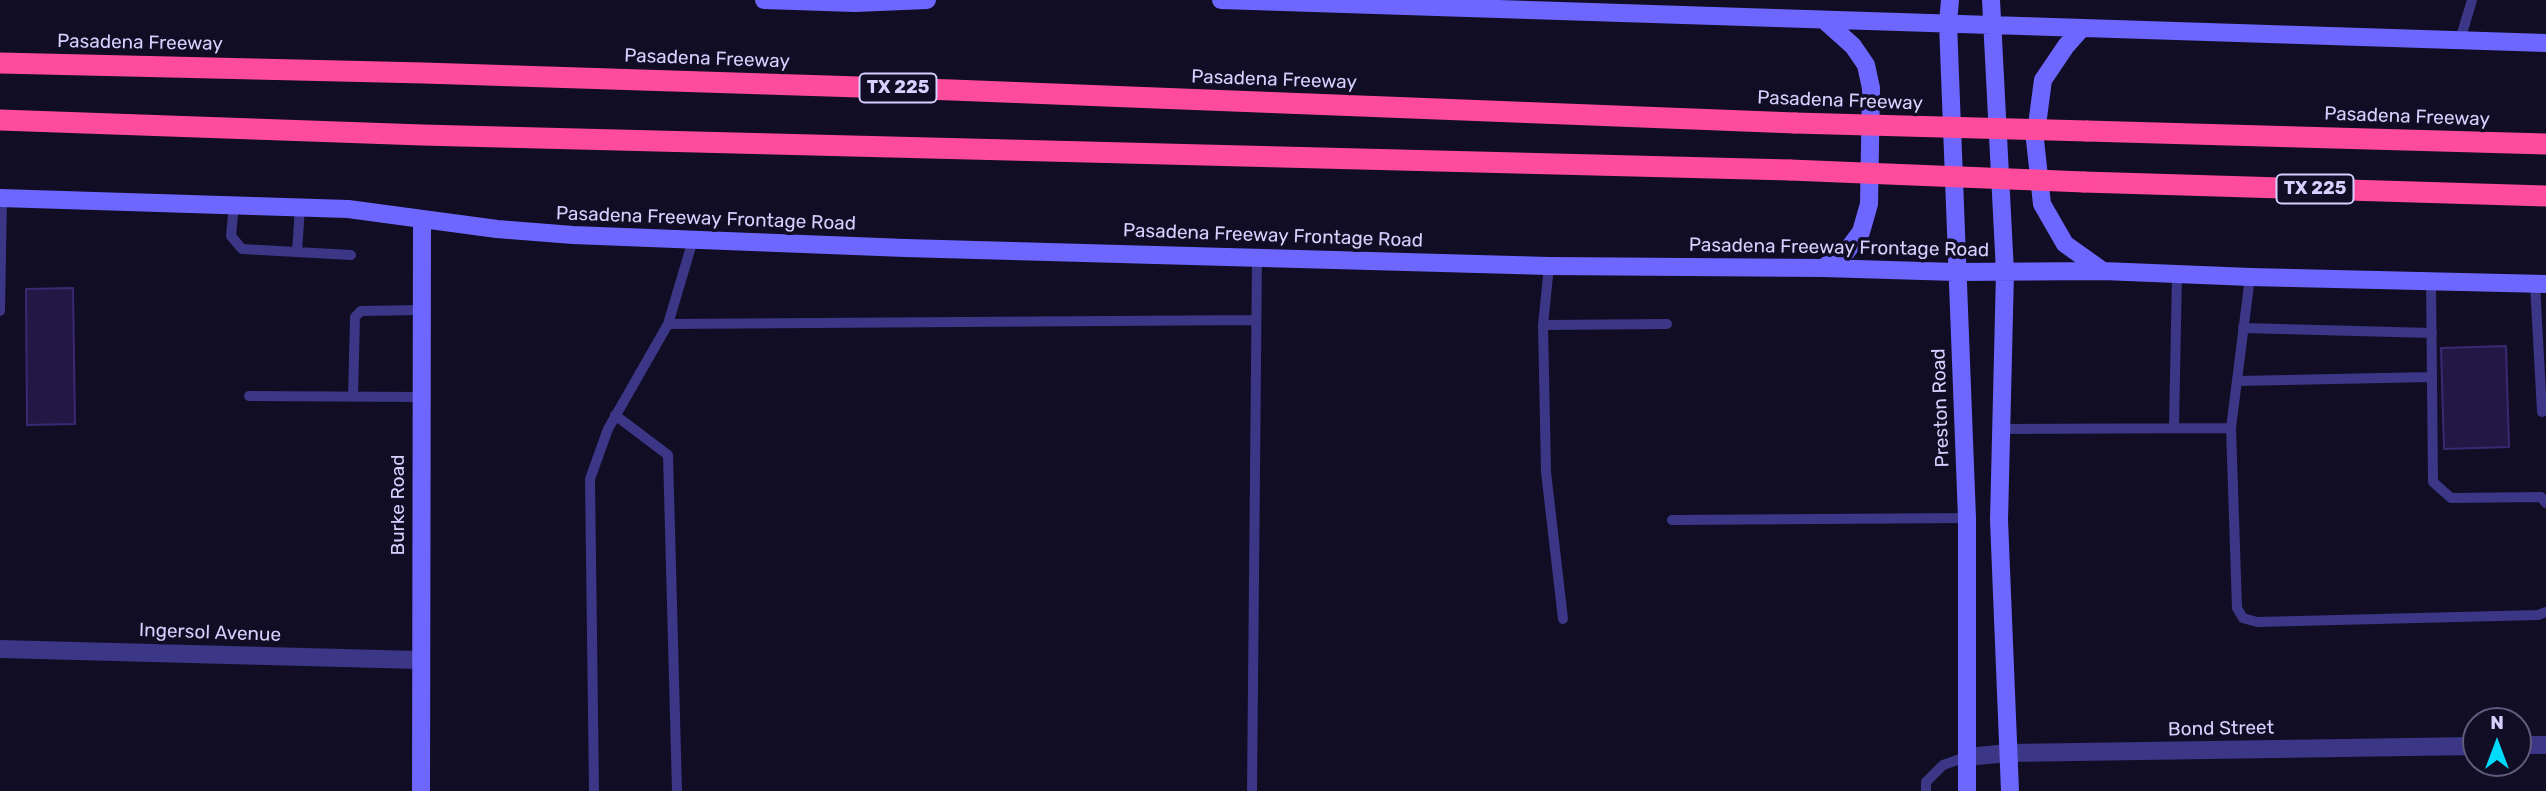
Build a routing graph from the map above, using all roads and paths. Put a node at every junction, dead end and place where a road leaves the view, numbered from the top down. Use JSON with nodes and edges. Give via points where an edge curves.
{"nodes":[{"id":1,"x":764,"y":0,"type":"edge"},
{"id":2,"x":927,"y":0,"type":"edge"},
{"id":3,"x":1222,"y":0,"type":"edge"},
{"id":4,"x":1950,"y":0,"type":"edge"},
{"id":5,"x":1991,"y":0,"type":"edge"},
{"id":6,"x":2472,"y":0,"type":"edge"},
{"id":7,"x":1824,"y":20,"type":"junction"},
{"id":8,"x":1948,"y":23,"type":"junction"},
{"id":9,"x":1993,"y":25,"type":"junction"},
{"id":10,"x":2081,"y":29,"type":"junction"},
{"id":11,"x":2460,"y":40,"type":"junction"},
{"id":12,"x":2546,"y":43,"type":"edge"},
{"id":13,"x":0,"y":62,"type":"edge"},
{"id":14,"x":0,"y":120,"type":"edge"},
{"id":15,"x":2546,"y":144,"type":"edge"},
{"id":16,"x":2546,"y":197,"type":"edge"},
{"id":17,"x":1,"y":198,"type":"edge"},
{"id":18,"x":234,"y":204,"type":"junction"},
{"id":19,"x":300,"y":207,"type":"junction"},
{"id":20,"x":422,"y":219,"type":"junction"},
{"id":21,"x":693,"y":240,"type":"junction"},
{"id":22,"x":297,"y":252,"type":"junction"},
{"id":23,"x":351,"y":255,"type":"dead end"},
{"id":24,"x":1256,"y":257,"type":"junction"},
{"id":25,"x":1549,"y":266,"type":"junction"},
{"id":26,"x":1823,"y":268,"type":"junction"},
{"id":27,"x":2103,"y":271,"type":"junction"},
{"id":28,"x":1956,"y":272,"type":"junction"},
{"id":29,"x":2005,"y":272,"type":"junction"},
{"id":30,"x":2177,"y":274,"type":"junction"},
{"id":31,"x":2250,"y":277,"type":"junction"},
{"id":32,"x":2431,"y":282,"type":"junction"},
{"id":33,"x":2541,"y":284,"type":"edge"},
{"id":34,"x":421,"y":310,"type":"junction"},
{"id":35,"x":0,"y":312,"type":"edge"},
{"id":36,"x":1256,"y":320,"type":"junction"},
{"id":37,"x":668,"y":324,"type":"junction"},
{"id":38,"x":1667,"y":324,"type":"dead end"},
{"id":39,"x":1544,"y":325,"type":"junction"},
{"id":40,"x":2243,"y":328,"type":"junction"},
{"id":41,"x":2432,"y":333,"type":"junction"},
{"id":42,"x":2432,"y":377,"type":"junction"},
{"id":43,"x":2237,"y":381,"type":"junction"},
{"id":44,"x":249,"y":396,"type":"dead end"},
{"id":45,"x":353,"y":397,"type":"junction"},
{"id":46,"x":421,"y":397,"type":"junction"},
{"id":47,"x":2542,"y":412,"type":"dead end"},
{"id":48,"x":615,"y":415,"type":"junction"},
{"id":49,"x":2174,"y":427,"type":"junction"},
{"id":50,"x":2231,"y":428,"type":"junction"},
{"id":51,"x":2000,"y":429,"type":"junction"},
{"id":52,"x":2546,"y":503,"type":"edge"},
{"id":53,"x":1966,"y":517,"type":"junction"},
{"id":54,"x":1672,"y":520,"type":"dead end"},
{"id":55,"x":1999,"y":520,"type":"junction"},
{"id":56,"x":2546,"y":612,"type":"edge"},
{"id":57,"x":1563,"y":619,"type":"dead end"},
{"id":58,"x":0,"y":649,"type":"edge"},
{"id":59,"x":419,"y":660,"type":"junction"},
{"id":60,"x":2462,"y":746,"type":"edge"},
{"id":61,"x":2010,"y":753,"type":"junction"},
{"id":62,"x":1966,"y":757,"type":"junction"},
{"id":63,"x":421,"y":791,"type":"edge"},
{"id":64,"x":594,"y":791,"type":"edge"},
{"id":65,"x":677,"y":791,"type":"edge"},
{"id":66,"x":1252,"y":791,"type":"edge"},
{"id":67,"x":1926,"y":791,"type":"edge"},
{"id":68,"x":1967,"y":791,"type":"edge"},
{"id":69,"x":2010,"y":791,"type":"edge"}],
"edges":[{"from":1,"to":2,"type":"main road"},
{"from":3,"to":7,"type":"main road"},
{"from":4,"to":8,"type":"main road","name":"Preston Road"},
{"from":5,"to":9,"type":"main road"},
{"from":6,"to":11,"type":"lane"},
{"from":7,"to":8,"type":"main road"},
{"from":7,"to":26,"type":"main road","via":[[1853,46],[1866,65],[1871,88],[1870,204],[1861,232],[1846,252]]},
{"from":8,"to":9,"type":"main road"},
{"from":8,"to":28,"type":"main road","name":"Preston Road"},
{"from":9,"to":10,"type":"main road"},
{"from":9,"to":29,"type":"main road"},
{"from":10,"to":11,"type":"main road"},
{"from":10,"to":27,"type":"main road","via":[[2043,80],[2035,141],[2042,204],[2065,244]]},
{"from":11,"to":12,"type":"main road"},
{"from":13,"to":15,"type":"highway","name":"Pasadena Freeway","number":"TX 225","bridge":true},
{"from":14,"to":16,"type":"highway","number":"TX 225","bridge":true,"via":[[1790,170]]},
{"from":17,"to":18,"type":"main road","name":"Pasadena Freeway Frontage Road"},
{"from":17,"to":35,"type":"lane"},
{"from":18,"to":19,"type":"main road","name":"Pasadena Freeway Frontage Road"},
{"from":18,"to":22,"type":"lane","via":[[231,236],[242,249]]},
{"from":19,"to":20,"type":"main road","name":"Pasadena Freeway Frontage Road"},
{"from":19,"to":22,"type":"lane"},
{"from":20,"to":21,"type":"main road","name":"Pasadena Freeway Frontage Road","via":[[573,236]]},
{"from":20,"to":34,"type":"main road","name":"Burke Road"},
{"from":21,"to":24,"type":"main road","name":"Pasadena Freeway Frontage Road"},
{"from":21,"to":37,"type":"lane"},
{"from":22,"to":23,"type":"lane"},
{"from":24,"to":25,"type":"main road","name":"Pasadena Freeway Frontage Road"},
{"from":24,"to":36,"type":"lane"},
{"from":25,"to":26,"type":"main road","name":"Pasadena Freeway Frontage Road"},
{"from":25,"to":39,"type":"lane"},
{"from":26,"to":28,"type":"main road","name":"Pasadena Freeway Frontage Road"},
{"from":27,"to":29,"type":"main road","name":"Pasadena Freeway Frontage Road"},
{"from":27,"to":30,"type":"main road","name":"Pasadena Freeway Frontage Road"},
{"from":28,"to":29,"type":"main road","name":"Pasadena Freeway Frontage Road"},
{"from":28,"to":53,"type":"main road","name":"Preston Road"},
{"from":29,"to":51,"type":"main road"},
{"from":30,"to":31,"type":"main road","name":"Pasadena Freeway Frontage Road"},
{"from":30,"to":49,"type":"lane"},
{"from":31,"to":32,"type":"main road","name":"Pasadena Freeway Frontage Road"},
{"from":31,"to":40,"type":"lane"},
{"from":32,"to":33,"type":"main road","name":"Pasadena Freeway Frontage Road"},
{"from":32,"to":41,"type":"lane"},
{"from":33,"to":47,"type":"lane"},
{"from":34,"to":45,"type":"lane","via":[[361,311],[355,317]]},
{"from":34,"to":46,"type":"main road","name":"Burke Road"},
{"from":36,"to":37,"type":"lane"},
{"from":36,"to":66,"type":"lane"},
{"from":37,"to":48,"type":"lane"},
{"from":38,"to":39,"type":"lane"},
{"from":39,"to":57,"type":"lane","via":[[1546,472]]},
{"from":40,"to":41,"type":"lane"},
{"from":40,"to":43,"type":"lane"},
{"from":41,"to":42,"type":"lane"},
{"from":42,"to":43,"type":"lane"},
{"from":42,"to":52,"type":"lane","via":[[2433,482],[2451,498],[2541,497]]},
{"from":43,"to":50,"type":"lane"},
{"from":44,"to":45,"type":"lane"},
{"from":45,"to":46,"type":"lane"},
{"from":46,"to":59,"type":"main road","name":"Burke Road"},
{"from":48,"to":64,"type":"lane","via":[[590,479]]},
{"from":48,"to":65,"type":"lane","via":[[668,455]]},
{"from":49,"to":50,"type":"lane"},
{"from":49,"to":51,"type":"lane"},
{"from":50,"to":56,"type":"lane","via":[[2237,608],[2243,618],[2257,622]]},
{"from":51,"to":55,"type":"main road"},
{"from":53,"to":54,"type":"lane"},
{"from":53,"to":55,"type":"main road"},
{"from":53,"to":62,"type":"main road","name":"Preston Road"},
{"from":55,"to":61,"type":"main road"},
{"from":58,"to":59,"type":"street","name":"Ingersol Avenue"},
{"from":59,"to":63,"type":"main road","name":"Burke Road"},
{"from":60,"to":61,"type":"street","name":"Bond Street"},
{"from":61,"to":62,"type":"street","name":"Bond Street"},
{"from":61,"to":69,"type":"main road"},
{"from":62,"to":67,"type":"lane","via":[[1944,765],[1926,782]]},
{"from":62,"to":68,"type":"main road","name":"Preston Road"}]}
